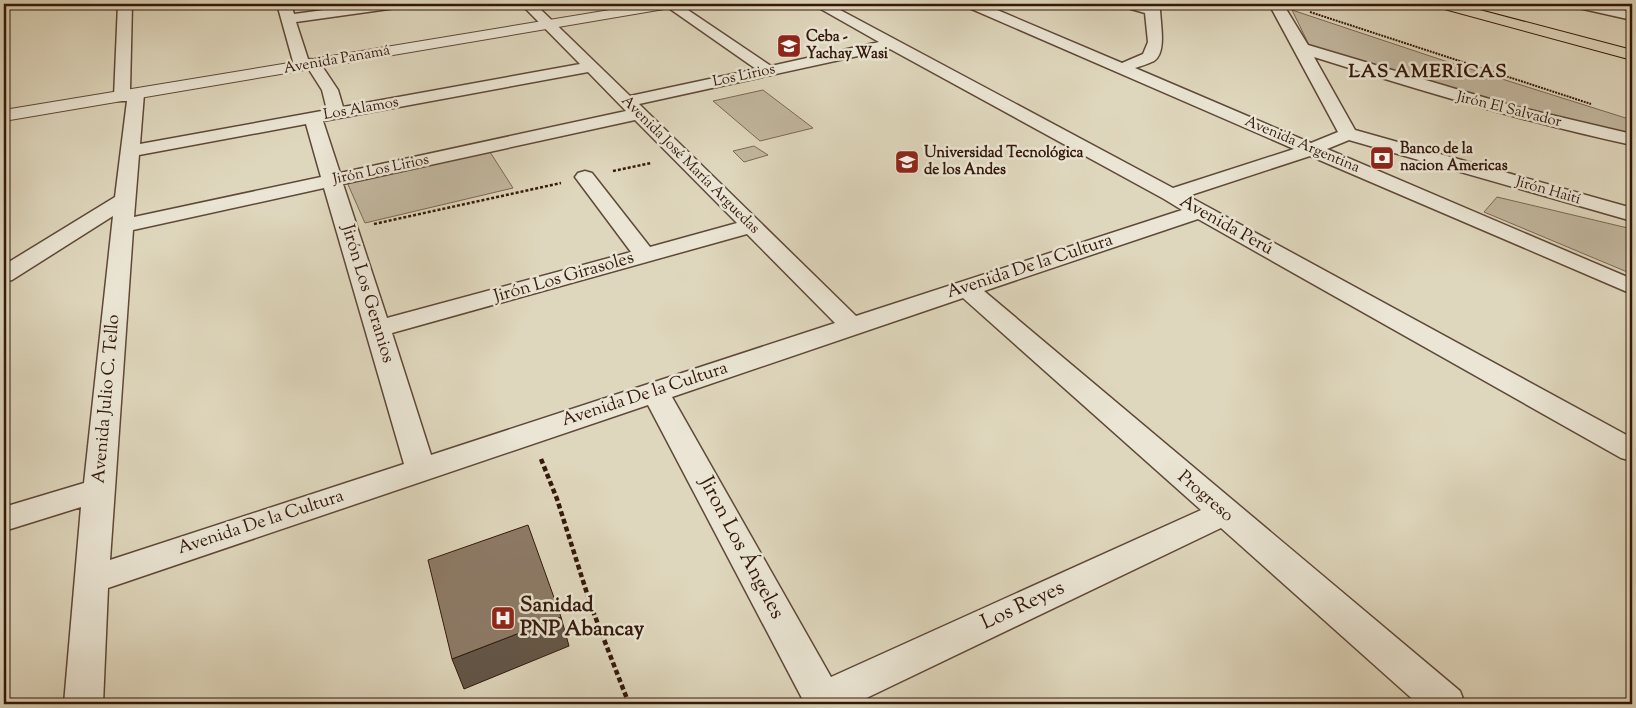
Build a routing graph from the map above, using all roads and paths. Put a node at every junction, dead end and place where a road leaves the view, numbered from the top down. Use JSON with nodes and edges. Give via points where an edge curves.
{"nodes":[{"id":1,"x":125,"y":4,"type":"edge"},
{"id":2,"x":284,"y":4,"type":"edge"},
{"id":3,"x":396,"y":4,"type":"edge"},
{"id":4,"x":528,"y":4,"type":"edge"},
{"id":5,"x":670,"y":4,"type":"edge"},
{"id":6,"x":819,"y":4,"type":"edge"},
{"id":7,"x":972,"y":4,"type":"edge"},
{"id":8,"x":1129,"y":4,"type":"edge"},
{"id":9,"x":1276,"y":4,"type":"edge"},
{"id":10,"x":1442,"y":4,"type":"edge"},
{"id":11,"x":1473,"y":4,"type":"edge"},
{"id":12,"x":1579,"y":4,"type":"edge"},
{"id":13,"x":1152,"y":7,"type":"edge"},
{"id":14,"x":1305,"y":10,"type":"dead end"},
{"id":15,"x":1632,"y":16,"type":"edge"},
{"id":16,"x":289,"y":19,"type":"junction"},
{"id":17,"x":548,"y":24,"type":"junction"},
{"id":18,"x":892,"y":44,"type":"junction"},
{"id":19,"x":1632,"y":45,"type":"edge"},
{"id":20,"x":1302,"y":48,"type":"junction"},
{"id":21,"x":1632,"y":54,"type":"edge"},
{"id":22,"x":307,"y":64,"type":"junction"},
{"id":23,"x":591,"y":67,"type":"junction"},
{"id":24,"x":1122,"y":68,"type":"junction"},
{"id":25,"x":769,"y":71,"type":"junction"},
{"id":26,"x":129,"y":95,"type":"junction"},
{"id":27,"x":1595,"y":105,"type":"dead end"},
{"id":28,"x":632,"y":108,"type":"junction"},
{"id":29,"x":325,"y":115,"type":"junction"},
{"id":30,"x":4,"y":116,"type":"edge"},
{"id":31,"x":1348,"y":134,"type":"junction"},
{"id":32,"x":1632,"y":139,"type":"edge"},
{"id":33,"x":1312,"y":149,"type":"junction"},
{"id":34,"x":132,"y":151,"type":"junction"},
{"id":35,"x":681,"y":156,"type":"junction"},
{"id":36,"x":585,"y":177,"type":"junction"},
{"id":37,"x":332,"y":181,"type":"junction"},
{"id":38,"x":1171,"y":195,"type":"junction"},
{"id":39,"x":126,"y":199,"type":"junction"},
{"id":40,"x":1200,"y":211,"type":"junction"},
{"id":41,"x":1632,"y":215,"type":"edge"},
{"id":42,"x":123,"y":226,"type":"junction"},
{"id":43,"x":751,"y":226,"type":"junction"},
{"id":44,"x":348,"y":230,"type":"junction"},
{"id":45,"x":645,"y":255,"type":"junction"},
{"id":46,"x":4,"y":275,"type":"edge"},
{"id":47,"x":966,"y":288,"type":"junction"},
{"id":48,"x":1632,"y":288,"type":"edge"},
{"id":49,"x":852,"y":326,"type":"junction"},
{"id":50,"x":377,"y":329,"type":"junction"},
{"id":51,"x":655,"y":392,"type":"junction"},
{"id":52,"x":531,"y":433,"type":"junction"},
{"id":53,"x":1632,"y":450,"type":"edge"},
{"id":54,"x":421,"y":470,"type":"junction"},
{"id":55,"x":99,"y":490,"type":"junction"},
{"id":56,"x":1224,"y":513,"type":"junction"},
{"id":57,"x":4,"y":519,"type":"edge"},
{"id":58,"x":91,"y":580,"type":"junction"},
{"id":59,"x":824,"y":702,"type":"edge"},
{"id":60,"x":83,"y":704,"type":"edge"},
{"id":61,"x":629,"y":704,"type":"edge"},
{"id":62,"x":1446,"y":704,"type":"edge"}],
"edges":[{"from":1,"to":26,"type":"street","name":"Avenida Julio C. Tello"},
{"from":2,"to":16,"type":"street","name":"Jirón Los Geranios"},
{"from":3,"to":16,"type":"street"},
{"from":4,"to":17,"type":"street","name":"Avenida José María Arguedas"},
{"from":5,"to":17,"type":"street","name":"Avenida Panamá"},
{"from":5,"to":25,"type":"street"},
{"from":6,"to":18,"type":"street","name":"Avenida Perú"},
{"from":7,"to":24,"type":"street","name":"Avenida Argentina"},
{"from":8,"to":13,"type":"street"},
{"from":9,"to":20,"type":"street"},
{"from":10,"to":21,"type":"highway"},
{"from":11,"to":19,"type":"highway"},
{"from":12,"to":15,"type":"street"},
{"from":13,"to":24,"type":"street","via":[[1156,42],[1150,57]]},
{"from":14,"to":27,"type":"path"},
{"from":16,"to":22,"type":"street","name":"Jirón Los Geranios"},
{"from":17,"to":22,"type":"street","name":"Avenida Panamá"},
{"from":17,"to":23,"type":"street","name":"Avenida José María Arguedas"},
{"from":18,"to":25,"type":"street","name":"Los Lirios"},
{"from":18,"to":38,"type":"street","name":"Avenida Perú"},
{"from":20,"to":31,"type":"street"},
{"from":20,"to":32,"type":"street","name":"Jirón El Salvador","via":[[1518,114]]},
{"from":22,"to":26,"type":"street","name":"Avenida Panamá"},
{"from":22,"to":29,"type":"street","name":"Jirón Los Geranios","via":[[330,90]]},
{"from":23,"to":28,"type":"street","name":"Avenida José María Arguedas"},
{"from":23,"to":29,"type":"street","name":"Los Alamos"},
{"from":24,"to":33,"type":"street","name":"Avenida Argentina"},
{"from":25,"to":28,"type":"street","name":"Los Lirios"},
{"from":26,"to":30,"type":"street","name":"Avenida Panamá"},
{"from":26,"to":34,"type":"street","name":"Avenida Julio C. Tello"},
{"from":28,"to":35,"type":"street","name":"Avenida José María Arguedas"},
{"from":28,"to":37,"type":"street","name":"Jirón Los Lirios"},
{"from":29,"to":34,"type":"street","name":"Los Alamos"},
{"from":29,"to":37,"type":"street","name":"Jirón Los Geranios"},
{"from":31,"to":33,"type":"street"},
{"from":31,"to":41,"type":"street","name":"Jirón Haití"},
{"from":33,"to":38,"type":"street"},
{"from":33,"to":48,"type":"street","name":"Avenida Argentina"},
{"from":34,"to":39,"type":"street","name":"Avenida Julio C. Tello"},
{"from":35,"to":36,"type":"path"},
{"from":35,"to":43,"type":"street","name":"Avenida José María Arguedas"},
{"from":36,"to":44,"type":"path"},
{"from":36,"to":45,"type":"street"},
{"from":37,"to":42,"type":"street","name":"Jirón Los Lirios"},
{"from":37,"to":44,"type":"street","name":"Jirón Los Geranios"},
{"from":38,"to":40,"type":"street","name":"Avenida Perú"},
{"from":39,"to":42,"type":"street","name":"Avenida Julio C. Tello"},
{"from":39,"to":46,"type":"street"},
{"from":40,"to":47,"type":"street","name":"Avenida De la Cultura"},
{"from":40,"to":53,"type":"street","name":"Avenida Perú"},
{"from":42,"to":55,"type":"street","name":"Avenida Julio C. Tello"},
{"from":43,"to":45,"type":"street","name":"Jirón Los Girasoles"},
{"from":43,"to":49,"type":"street","name":"Avenida José María Arguedas"},
{"from":44,"to":50,"type":"street","name":"Jirón Los Geranios"},
{"from":45,"to":50,"type":"street","name":"Jirón Los Girasoles"},
{"from":47,"to":49,"type":"street","name":"Avenida De la Cultura"},
{"from":47,"to":56,"type":"street","name":"Progreso"},
{"from":49,"to":51,"type":"street","name":"Avenida De la Cultura"},
{"from":50,"to":54,"type":"street","name":"Jirón Los Geranios"},
{"from":51,"to":52,"type":"street","name":"Avenida De la Cultura"},
{"from":51,"to":59,"type":"street","name":"Jiron Los Ángeles"},
{"from":52,"to":54,"type":"street","name":"Avenida De la Cultura"},
{"from":52,"to":61,"type":"path"},
{"from":54,"to":58,"type":"street","name":"Avenida De la Cultura"},
{"from":55,"to":57,"type":"street"},
{"from":55,"to":58,"type":"street","name":"Avenida Julio C. Tello"},
{"from":56,"to":59,"type":"street","name":"Los Reyes"},
{"from":56,"to":62,"type":"street","name":"Progreso"},
{"from":58,"to":60,"type":"street","name":"Avenida Julio C. Tello"}]}
